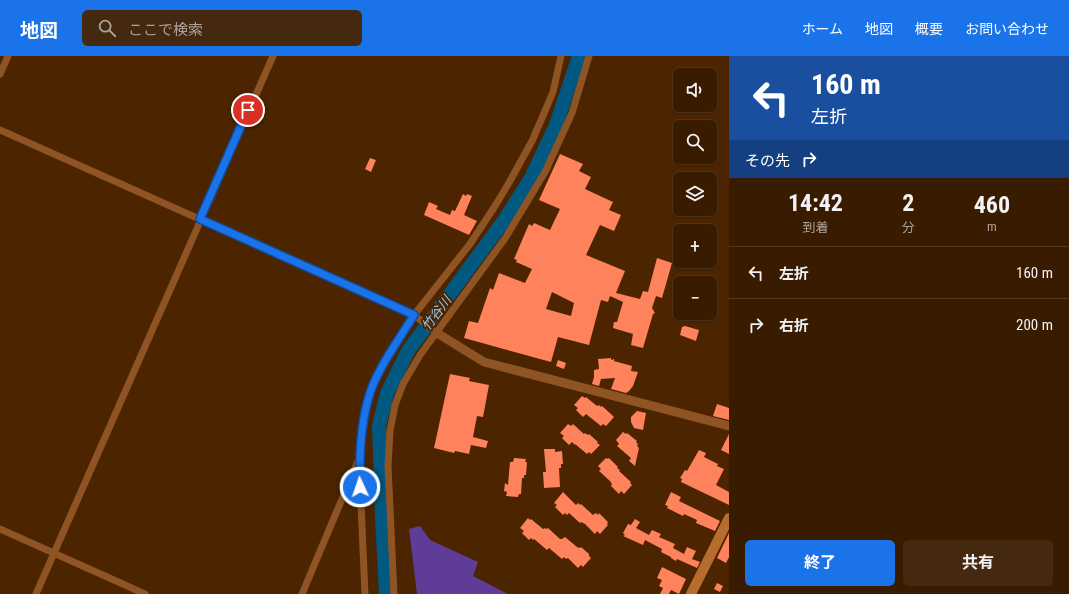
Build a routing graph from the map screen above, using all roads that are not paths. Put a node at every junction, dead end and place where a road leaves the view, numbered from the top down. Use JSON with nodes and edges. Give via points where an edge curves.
{"nodes":[{"id":1,"x":8,"y":56,"type":"edge"},
{"id":2,"x":273,"y":56,"type":"edge"},
{"id":3,"x":562,"y":56,"type":"edge"},
{"id":4,"x":589,"y":56,"type":"edge"},
{"id":5,"x":0,"y":74,"type":"edge"},
{"id":6,"x":0,"y":130,"type":"edge"},
{"id":7,"x":200,"y":219,"type":"junction"},
{"id":8,"x":416,"y":316,"type":"junction"},
{"id":9,"x":436,"y":331,"type":"junction"},
{"id":10,"x":729,"y":426,"type":"edge"},
{"id":11,"x":359,"y":458,"type":"junction"},
{"id":12,"x":729,"y":518,"type":"edge"},
{"id":13,"x":0,"y":530,"type":"edge"},
{"id":14,"x":54,"y":553,"type":"junction"},
{"id":15,"x":36,"y":594,"type":"edge"},
{"id":16,"x":145,"y":594,"type":"edge"},
{"id":17,"x":302,"y":594,"type":"edge"},
{"id":18,"x":365,"y":594,"type":"edge"},
{"id":19,"x":394,"y":594,"type":"edge"},
{"id":20,"x":691,"y":594,"type":"edge"}],
"edges":[{"from":1,"to":5,"type":"street"},
{"from":2,"to":7,"type":"street"},
{"from":3,"to":8,"type":"street","via":[[553,92],[532,141],[470,244]]},
{"from":4,"to":9,"type":"street","via":[[572,113],[545,172],[506,237]]},
{"from":6,"to":7,"type":"street"},
{"from":7,"to":8,"type":"street"},
{"from":7,"to":14,"type":"street"},
{"from":8,"to":9,"type":"street"},
{"from":8,"to":11,"type":"street","via":[[384,364],[370,392],[363,421]]},
{"from":9,"to":10,"type":"street","via":[[484,362]]},
{"from":9,"to":19,"type":"street","via":[[403,384],[395,404],[390,430],[388,466]]},
{"from":11,"to":17,"type":"street"},
{"from":11,"to":18,"type":"street"},
{"from":12,"to":20,"type":"main road"},
{"from":13,"to":14,"type":"street"},
{"from":14,"to":15,"type":"street"},
{"from":14,"to":16,"type":"street"}]}
